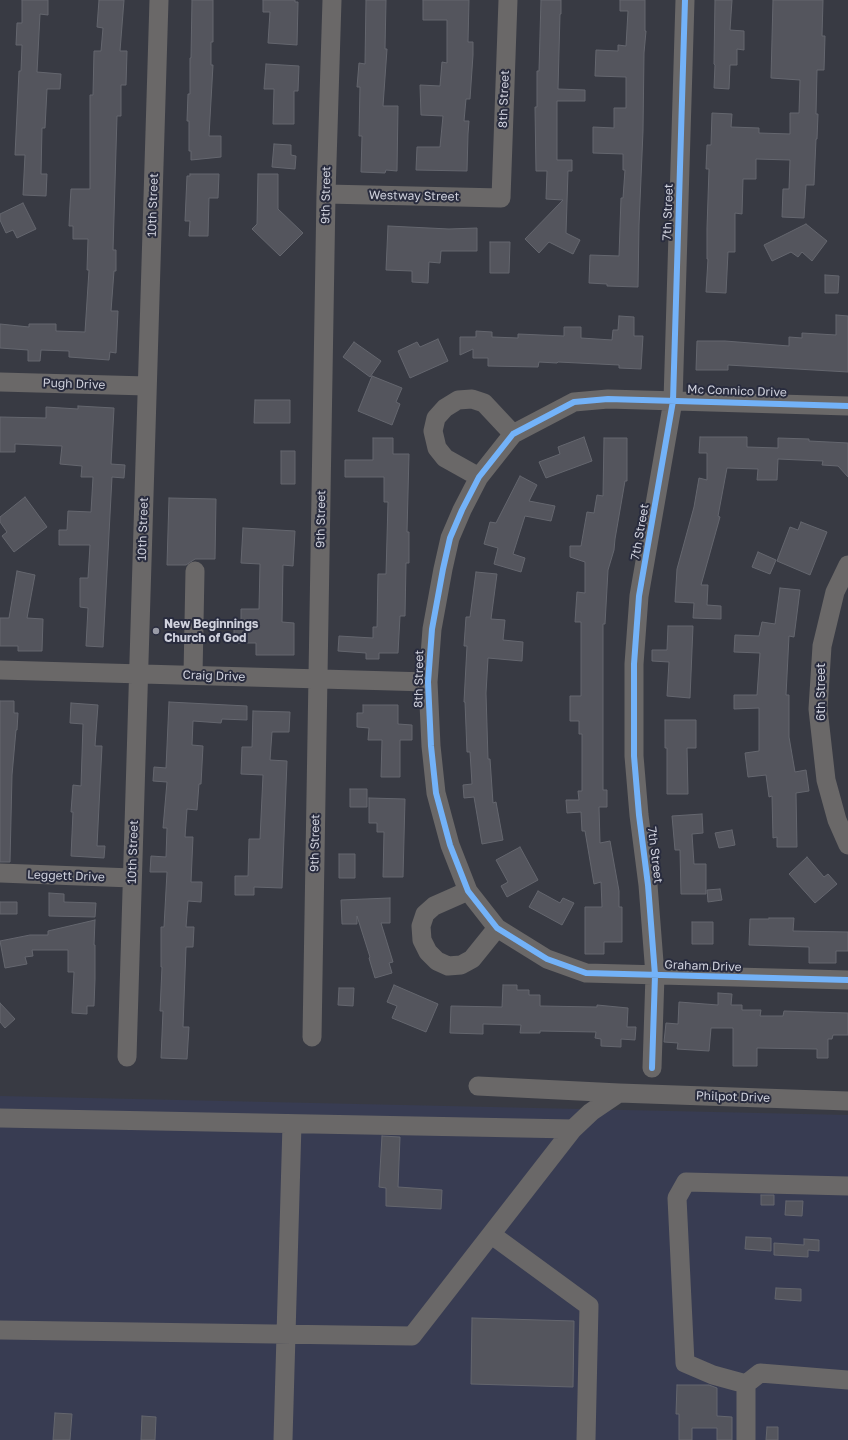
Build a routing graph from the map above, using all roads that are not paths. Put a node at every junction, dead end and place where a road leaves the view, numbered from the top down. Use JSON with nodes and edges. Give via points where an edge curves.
{"nodes":[{"id":1,"x":159,"y":0,"type":"edge"},
{"id":2,"x":332,"y":0,"type":"edge"},
{"id":3,"x":508,"y":0,"type":"edge"},
{"id":4,"x":685,"y":0,"type":"edge"},
{"id":5,"x":326,"y":194,"type":"junction"},
{"id":6,"x":501,"y":198,"type":"joint"},
{"id":7,"x":0,"y":382,"type":"edge"},
{"id":8,"x":147,"y":386,"type":"junction"},
{"id":9,"x":673,"y":401,"type":"junction"},
{"id":10,"x":848,"y":406,"type":"edge"},
{"id":11,"x":513,"y":434,"type":"junction"},
{"id":12,"x":479,"y":477,"type":"junction"},
{"id":13,"x":848,"y":564,"type":"edge"},
{"id":14,"x":195,"y":571,"type":"dead end"},
{"id":15,"x":0,"y":670,"type":"edge"},
{"id":16,"x":138,"y":674,"type":"junction"},
{"id":17,"x":193,"y":676,"type":"junction"},
{"id":18,"x":318,"y":679,"type":"junction"},
{"id":19,"x":428,"y":682,"type":"junction"},
{"id":20,"x":848,"y":845,"type":"edge"},
{"id":21,"x":0,"y":873,"type":"edge"},
{"id":22,"x":132,"y":878,"type":"junction"},
{"id":23,"x":468,"y":891,"type":"junction"},
{"id":24,"x":497,"y":928,"type":"junction"},
{"id":25,"x":655,"y":975,"type":"junction"},
{"id":26,"x":848,"y":980,"type":"edge"},
{"id":27,"x":312,"y":1037,"type":"dead end"},
{"id":28,"x":127,"y":1057,"type":"dead end"},
{"id":29,"x":652,"y":1068,"type":"dead end"},
{"id":30,"x":478,"y":1086,"type":"dead end"},
{"id":31,"x":619,"y":1093,"type":"junction"},
{"id":32,"x":848,"y":1101,"type":"edge"},
{"id":33,"x":0,"y":1118,"type":"edge"},
{"id":34,"x":292,"y":1124,"type":"junction"},
{"id":35,"x":573,"y":1129,"type":"junction"},
{"id":36,"x":848,"y":1186,"type":"edge"},
{"id":37,"x":492,"y":1235,"type":"junction"},
{"id":38,"x":0,"y":1330,"type":"edge"},
{"id":39,"x":286,"y":1335,"type":"junction"},
{"id":40,"x":848,"y":1380,"type":"edge"},
{"id":41,"x":746,"y":1384,"type":"junction"},
{"id":42,"x":283,"y":1440,"type":"edge"},
{"id":43,"x":586,"y":1440,"type":"edge"},
{"id":44,"x":746,"y":1440,"type":"edge"}],
"edges":[{"from":1,"to":8,"type":"street","name":"10th Street"},
{"from":2,"to":5,"type":"street","name":"9th Street"},
{"from":3,"to":6,"type":"street","name":"8th Street"},
{"from":4,"to":9,"type":"street","name":"7th Street"},
{"from":5,"to":6,"type":"street","name":"Westway Street"},
{"from":5,"to":18,"type":"street","name":"9th Street"},
{"from":7,"to":8,"type":"street","name":"Pugh Drive"},
{"from":8,"to":16,"type":"street","name":"10th Street"},
{"from":9,"to":10,"type":"street","name":"Mc Connico Drive"},
{"from":9,"to":11,"type":"street","name":"Mc Connico Drive","via":[[608,399],[574,402]]},
{"from":9,"to":25,"type":"street","name":"7th Street","via":[[639,596],[634,664],[634,756]]},
{"from":11,"to":12,"type":"street","name":"8th Street"},
{"from":11,"to":12,"type":"street","via":[[484,403],[472,400],[458,400],[445,408],[436,418],[433,431],[437,448],[445,458]]},
{"from":12,"to":19,"type":"street","name":"8th Street","via":[[450,538],[446,554],[432,629]]},
{"from":13,"to":20,"type":"street","name":"6th Street","via":[[835,592],[822,646],[818,709],[826,780],[836,820]]},
{"from":14,"to":17,"type":"street"},
{"from":15,"to":16,"type":"street","name":"Craig Drive"},
{"from":16,"to":17,"type":"street","name":"Craig Drive"},
{"from":16,"to":22,"type":"street","name":"10th Street"},
{"from":17,"to":18,"type":"street","name":"Craig Drive"},
{"from":18,"to":19,"type":"street","name":"Craig Drive"},
{"from":18,"to":27,"type":"street","name":"9th Street"},
{"from":19,"to":23,"type":"street","name":"8th Street","via":[[436,793],[450,845]]},
{"from":21,"to":22,"type":"street","name":"Leggett Drive"},
{"from":22,"to":28,"type":"street","name":"10th Street"},
{"from":23,"to":24,"type":"street","name":"8th Street"},
{"from":23,"to":24,"type":"street","via":[[434,906],[425,914],[421,926],[422,940],[428,952],[437,961],[448,966],[461,965],[472,960]]},
{"from":24,"to":25,"type":"street","name":"Graham Drive","via":[[547,959],[586,974]]},
{"from":25,"to":26,"type":"street","name":"Graham Drive"},
{"from":25,"to":29,"type":"street","name":"7th Street"},
{"from":30,"to":31,"type":"street","name":"Philpot Drive"},
{"from":31,"to":32,"type":"street","name":"Philpot Drive"},
{"from":31,"to":35,"type":"street","via":[[590,1112]]},
{"from":33,"to":34,"type":"street"},
{"from":34,"to":35,"type":"street"},
{"from":34,"to":39,"type":"street"},
{"from":35,"to":37,"type":"street"},
{"from":36,"to":41,"type":"street","via":[[686,1182],[677,1198],[685,1363],[713,1375]]},
{"from":37,"to":39,"type":"street","via":[[412,1336]]},
{"from":37,"to":43,"type":"street","via":[[589,1306]]},
{"from":38,"to":39,"type":"street"},
{"from":39,"to":42,"type":"street"},
{"from":40,"to":41,"type":"street","via":[[760,1373]]},
{"from":41,"to":44,"type":"street"}]}
